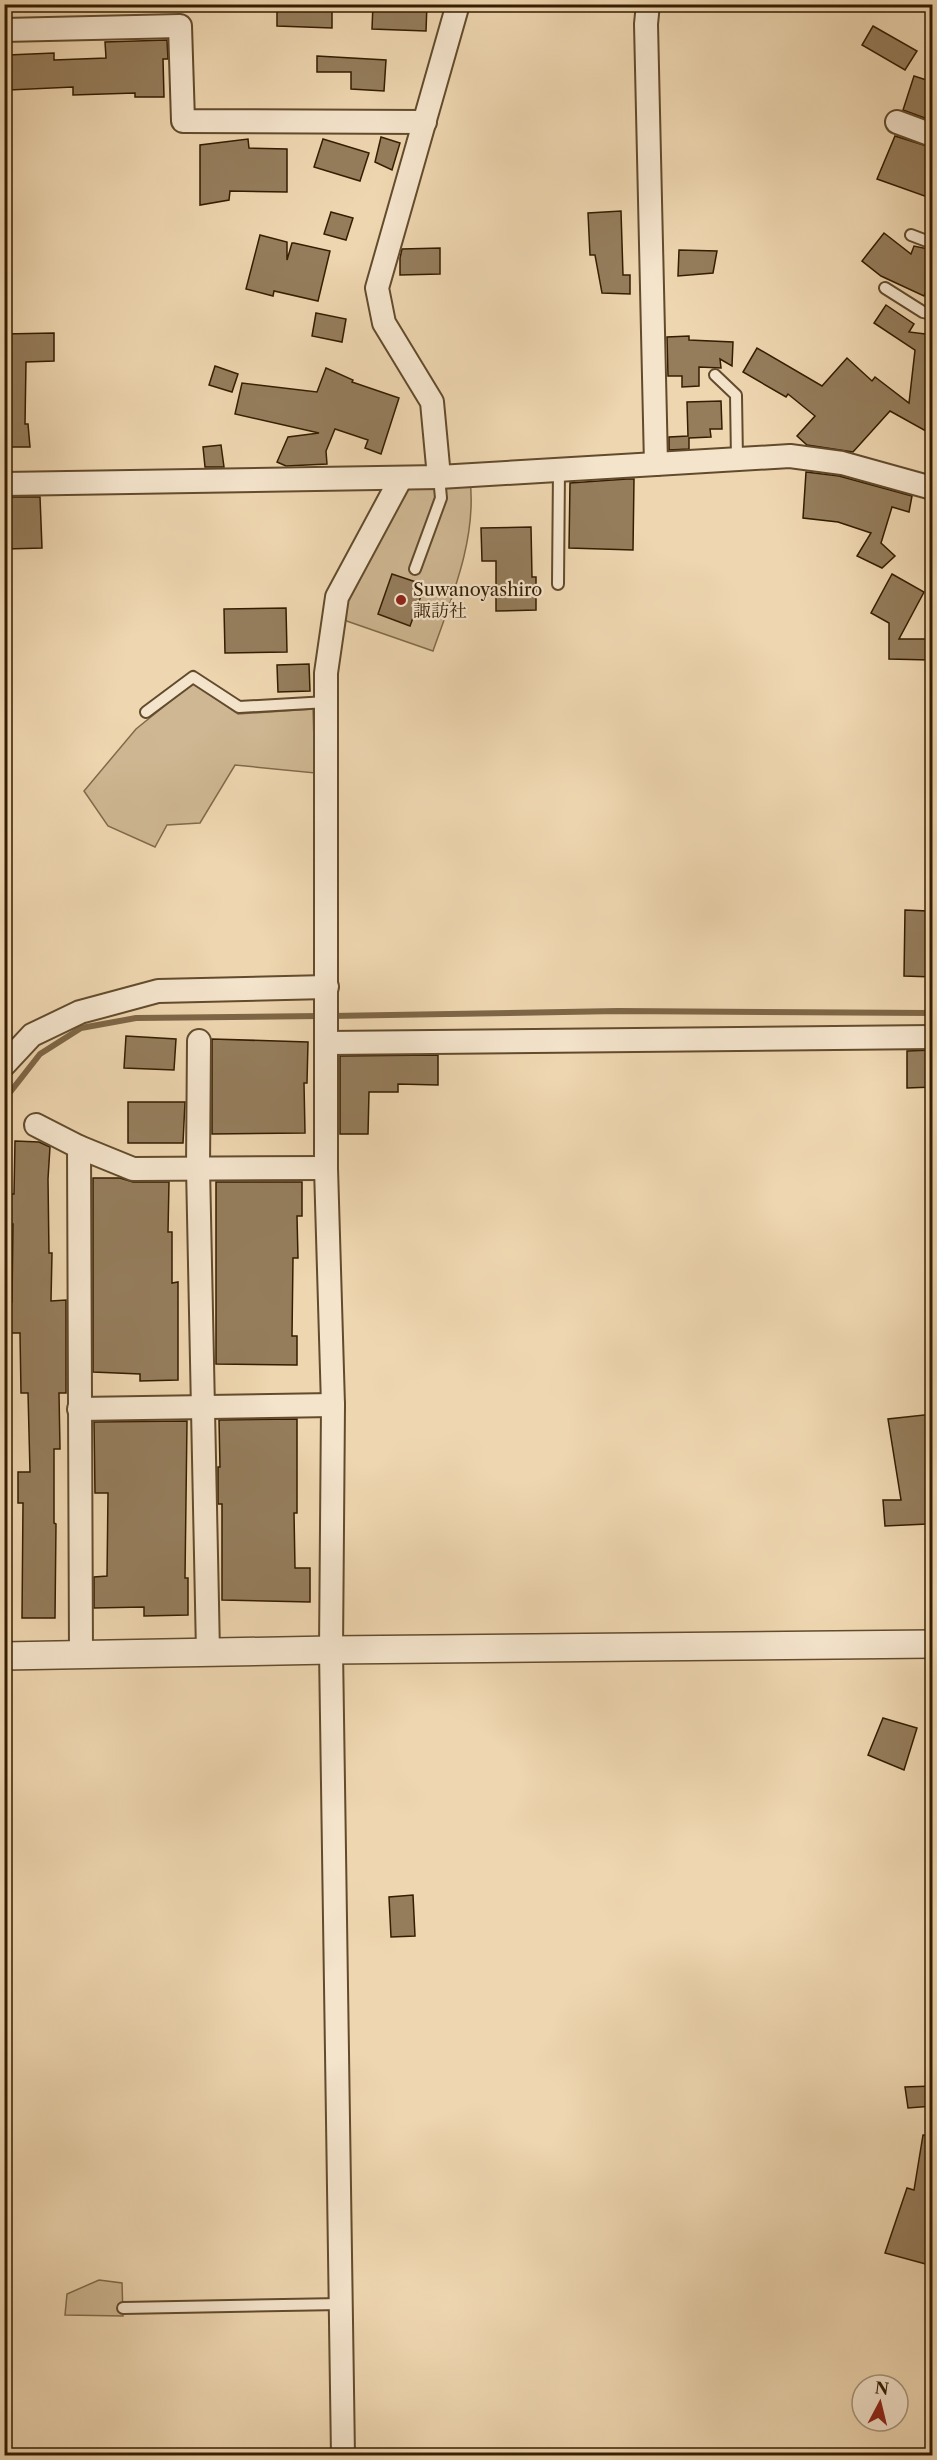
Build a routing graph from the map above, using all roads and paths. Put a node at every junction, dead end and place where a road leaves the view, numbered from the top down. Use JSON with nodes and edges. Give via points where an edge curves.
{"nodes":[{"id":1,"x":458,"y":4,"type":"edge"},
{"id":2,"x":648,"y":4,"type":"edge"},
{"id":3,"x":4,"y":30,"type":"edge"},
{"id":4,"x":897,"y":122,"type":"dead end"},
{"id":5,"x":424,"y":123,"type":"junction"},
{"id":6,"x":933,"y":135,"type":"edge"},
{"id":7,"x":911,"y":235,"type":"dead end"},
{"id":8,"x":933,"y":243,"type":"edge"},
{"id":9,"x":885,"y":288,"type":"dead end"},
{"id":10,"x":933,"y":314,"type":"edge"},
{"id":11,"x":715,"y":375,"type":"dead end"},
{"id":12,"x":737,"y":460,"type":"junction"},
{"id":13,"x":656,"y":464,"type":"junction"},
{"id":14,"x":559,"y":470,"type":"junction"},
{"id":15,"x":439,"y":477,"type":"junction"},
{"id":16,"x":401,"y":478,"type":"junction"},
{"id":17,"x":4,"y":484,"type":"edge"},
{"id":18,"x":933,"y":488,"type":"edge"},
{"id":19,"x":415,"y":569,"type":"dead end"},
{"id":20,"x":558,"y":584,"type":"dead end"},
{"id":21,"x":327,"y":702,"type":"junction"},
{"id":22,"x":146,"y":712,"type":"dead end"},
{"id":23,"x":327,"y":987,"type":"junction"},
{"id":24,"x":933,"y":1037,"type":"edge"},
{"id":25,"x":327,"y":1038,"type":"junction"},
{"id":26,"x":199,"y":1041,"type":"dead end"},
{"id":27,"x":4,"y":1065,"type":"edge"},
{"id":28,"x":36,"y":1125,"type":"dead end"},
{"id":29,"x":79,"y":1148,"type":"junction"},
{"id":30,"x":198,"y":1167,"type":"junction"},
{"id":31,"x":326,"y":1168,"type":"junction"},
{"id":32,"x":333,"y":1405,"type":"junction"},
{"id":33,"x":202,"y":1407,"type":"junction"},
{"id":34,"x":79,"y":1409,"type":"junction"},
{"id":35,"x":933,"y":1644,"type":"edge"},
{"id":36,"x":331,"y":1650,"type":"junction"},
{"id":37,"x":208,"y":1652,"type":"junction"},
{"id":38,"x":81,"y":1655,"type":"junction"},
{"id":39,"x":4,"y":1656,"type":"edge"},
{"id":40,"x":341,"y":2304,"type":"junction"},
{"id":41,"x":123,"y":2308,"type":"dead end"},
{"id":42,"x":343,"y":2456,"type":"edge"}],
"edges":[{"from":1,"to":5,"type":"street"},
{"from":2,"to":13,"type":"street"},
{"from":3,"to":5,"type":"street","via":[[180,26],[183,121]]},
{"from":4,"to":6,"type":"street"},
{"from":5,"to":15,"type":"street","via":[[377,288],[384,323],[432,402]]},
{"from":7,"to":8,"type":"lane"},
{"from":9,"to":10,"type":"lane","via":[[923,312]]},
{"from":11,"to":12,"type":"lane","via":[[736,395]]},
{"from":12,"to":13,"type":"street"},
{"from":12,"to":18,"type":"street","via":[[790,456],[842,463]]},
{"from":13,"to":14,"type":"street"},
{"from":14,"to":15,"type":"street"},
{"from":14,"to":20,"type":"lane"},
{"from":15,"to":16,"type":"street"},
{"from":15,"to":19,"type":"lane","via":[[441,498]]},
{"from":16,"to":17,"type":"street"},
{"from":16,"to":21,"type":"street","via":[[337,597],[326,673]]},
{"from":21,"to":22,"type":"lane","via":[[239,707],[193,677]]},
{"from":21,"to":23,"type":"street"},
{"from":23,"to":25,"type":"street"},
{"from":23,"to":27,"type":"street","via":[[158,991],[80,1012],[32,1035]]},
{"from":24,"to":25,"type":"street"},
{"from":25,"to":31,"type":"street"},
{"from":26,"to":30,"type":"street"},
{"from":28,"to":29,"type":"street"},
{"from":29,"to":30,"type":"street","via":[[133,1169]]},
{"from":29,"to":34,"type":"street"},
{"from":30,"to":31,"type":"street"},
{"from":30,"to":33,"type":"street"},
{"from":31,"to":32,"type":"street"},
{"from":32,"to":33,"type":"street"},
{"from":32,"to":36,"type":"street"},
{"from":33,"to":34,"type":"street"},
{"from":33,"to":37,"type":"street"},
{"from":34,"to":38,"type":"street"},
{"from":35,"to":36,"type":"street"},
{"from":36,"to":37,"type":"street"},
{"from":36,"to":40,"type":"street"},
{"from":37,"to":38,"type":"street"},
{"from":38,"to":39,"type":"street"},
{"from":40,"to":41,"type":"lane"},
{"from":40,"to":42,"type":"street"}]}
